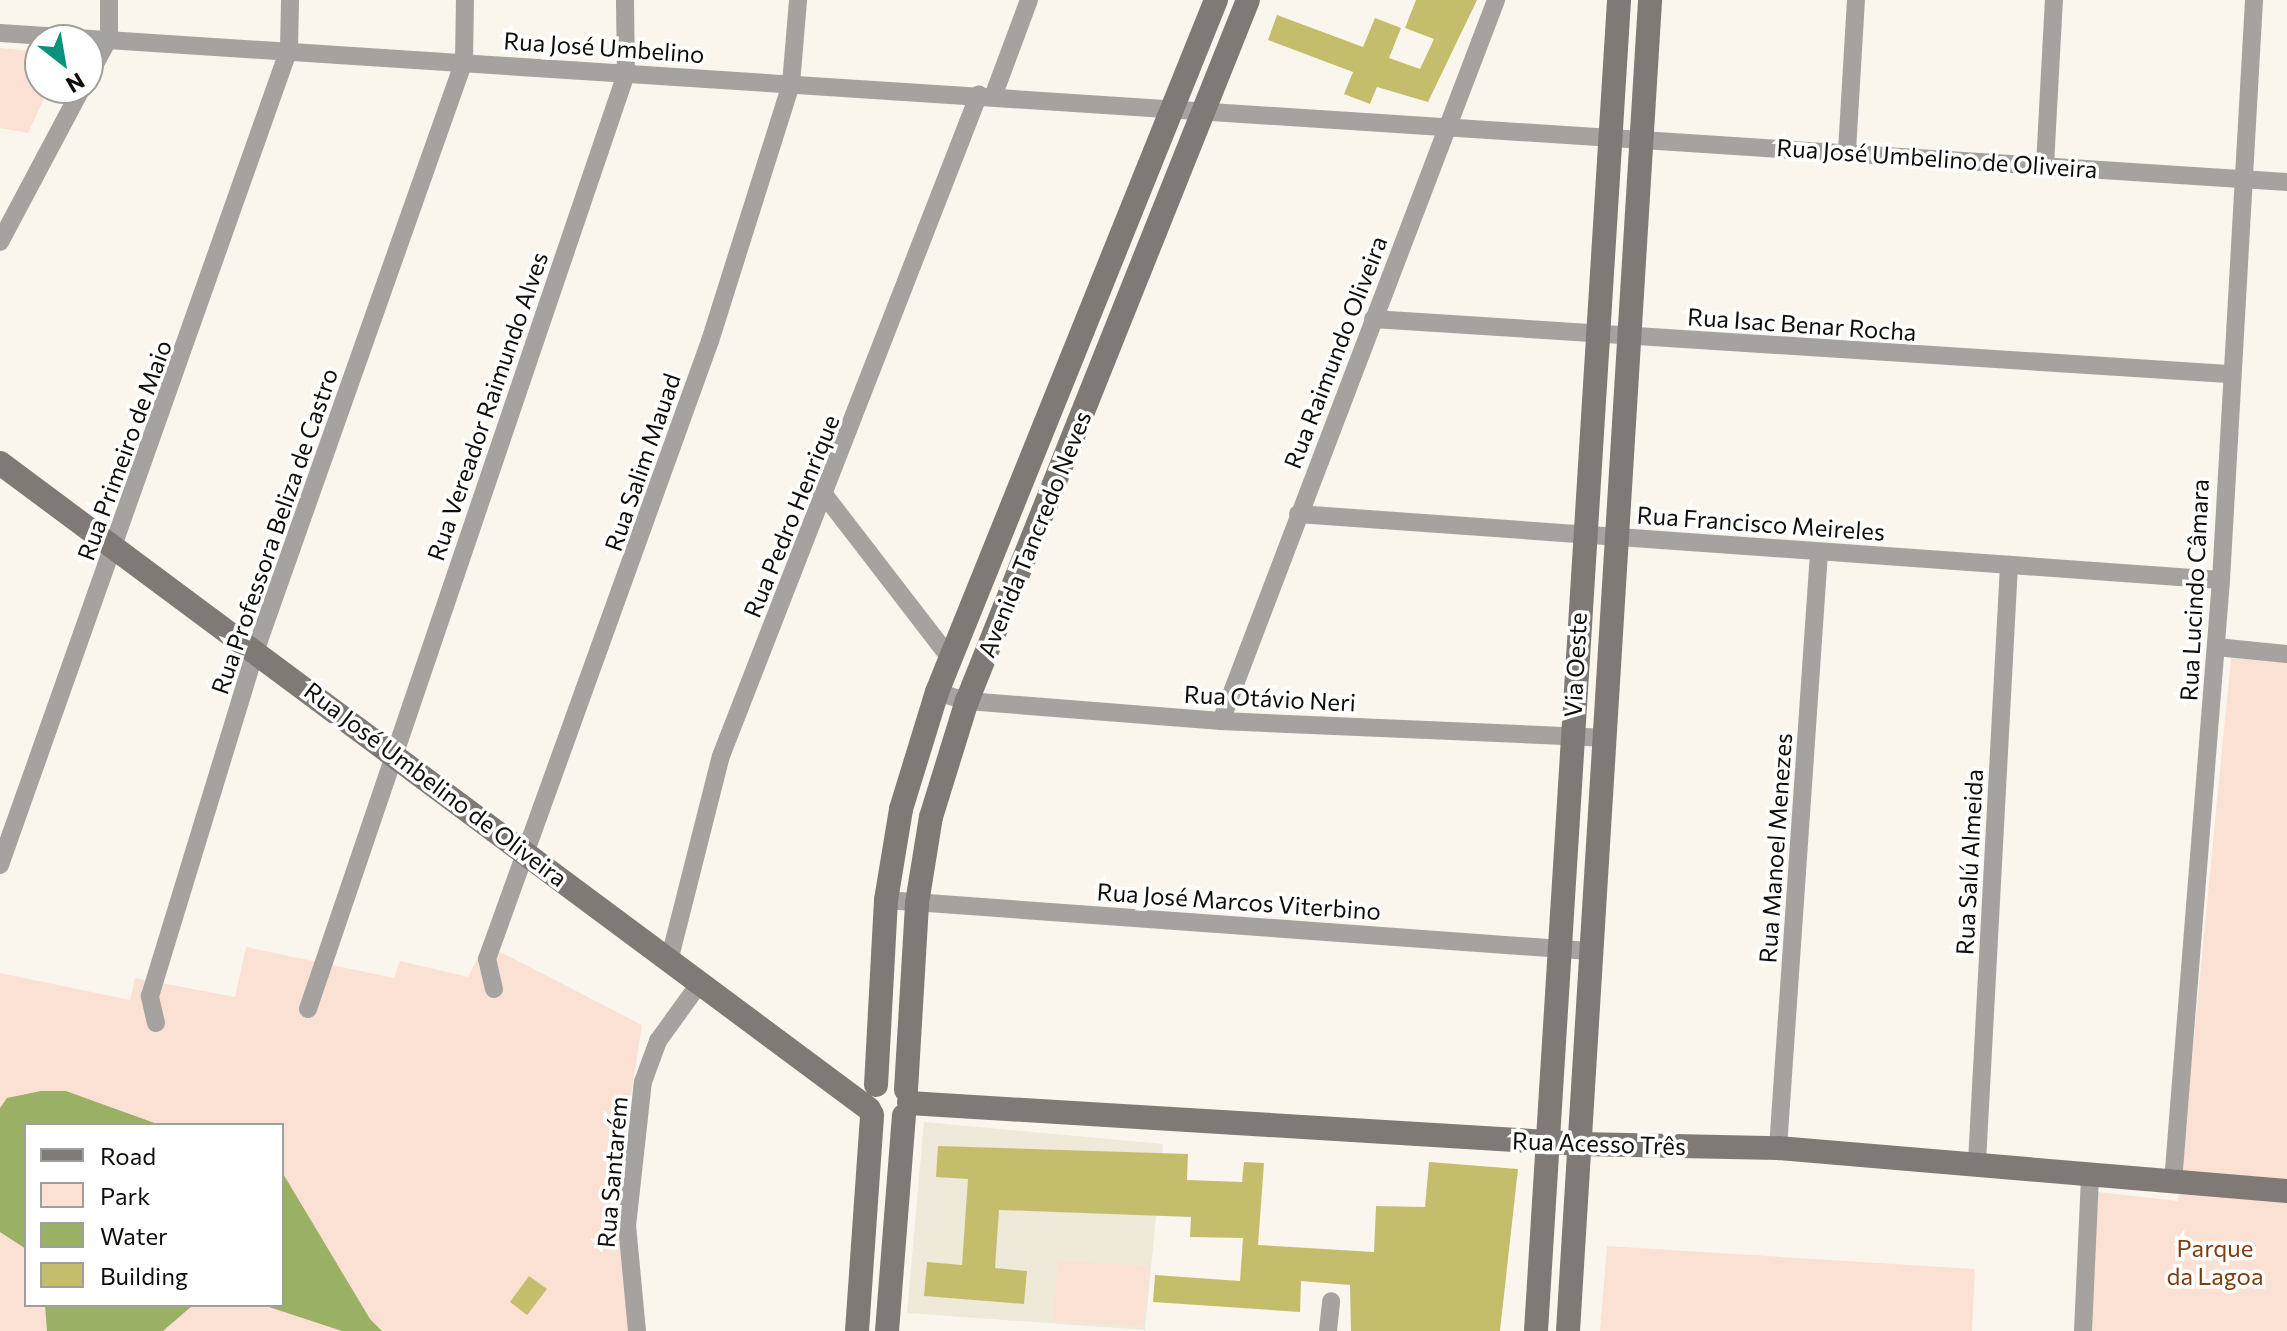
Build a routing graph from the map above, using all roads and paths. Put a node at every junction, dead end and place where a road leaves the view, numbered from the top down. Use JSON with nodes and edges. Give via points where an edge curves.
{"nodes":[{"id":1,"x":109,"y":0,"type":"edge"},
{"id":2,"x":290,"y":0,"type":"edge"},
{"id":3,"x":465,"y":0,"type":"edge"},
{"id":4,"x":625,"y":0,"type":"edge"},
{"id":5,"x":798,"y":0,"type":"edge"},
{"id":6,"x":1029,"y":0,"type":"edge"},
{"id":7,"x":1216,"y":0,"type":"edge"},
{"id":8,"x":1248,"y":0,"type":"edge"},
{"id":9,"x":1496,"y":0,"type":"edge"},
{"id":10,"x":1619,"y":0,"type":"edge"},
{"id":11,"x":1650,"y":0,"type":"edge"},
{"id":12,"x":1856,"y":0,"type":"edge"},
{"id":13,"x":2054,"y":0,"type":"edge"},
{"id":14,"x":2254,"y":0,"type":"edge"},
{"id":15,"x":0,"y":33,"type":"edge"},
{"id":16,"x":109,"y":38,"type":"junction"},
{"id":17,"x":104,"y":47,"type":"edge"},
{"id":18,"x":289,"y":49,"type":"junction"},
{"id":19,"x":464,"y":61,"type":"junction"},
{"id":20,"x":626,"y":74,"type":"junction"},
{"id":21,"x":791,"y":84,"type":"junction"},
{"id":22,"x":986,"y":94,"type":"junction"},
{"id":23,"x":73,"y":104,"type":"edge"},
{"id":24,"x":1173,"y":108,"type":"junction"},
{"id":25,"x":1204,"y":111,"type":"junction"},
{"id":26,"x":1450,"y":124,"type":"junction"},
{"id":27,"x":1599,"y":135,"type":"junction"},
{"id":28,"x":1643,"y":139,"type":"junction"},
{"id":29,"x":1847,"y":151,"type":"junction"},
{"id":30,"x":2045,"y":165,"type":"junction"},
{"id":31,"x":2243,"y":178,"type":"junction"},
{"id":32,"x":2287,"y":182,"type":"edge"},
{"id":33,"x":0,"y":242,"type":"edge"},
{"id":34,"x":1373,"y":319,"type":"junction"},
{"id":35,"x":1597,"y":335,"type":"junction"},
{"id":36,"x":1630,"y":337,"type":"junction"},
{"id":37,"x":2228,"y":374,"type":"junction"},
{"id":38,"x":0,"y":463,"type":"edge"},
{"id":39,"x":826,"y":497,"type":"junction"},
{"id":40,"x":1298,"y":514,"type":"junction"},
{"id":41,"x":1583,"y":535,"type":"junction"},
{"id":42,"x":1617,"y":537,"type":"junction"},
{"id":43,"x":117,"y":544,"type":"junction"},
{"id":44,"x":1819,"y":552,"type":"junction"},
{"id":45,"x":2009,"y":565,"type":"junction"},
{"id":46,"x":2221,"y":580,"type":"junction"},
{"id":47,"x":2216,"y":647,"type":"junction"},
{"id":48,"x":256,"y":649,"type":"junction"},
{"id":49,"x":2287,"y":654,"type":"edge"},
{"id":50,"x":949,"y":657,"type":"junction"},
{"id":51,"x":937,"y":692,"type":"junction"},
{"id":52,"x":967,"y":701,"type":"junction"},
{"id":53,"x":1221,"y":721,"type":"junction"},
{"id":54,"x":1571,"y":736,"type":"junction"},
{"id":55,"x":1603,"y":738,"type":"junction"},
{"id":56,"x":390,"y":752,"type":"junction"},
{"id":57,"x":530,"y":854,"type":"junction"},
{"id":58,"x":0,"y":865,"type":"edge"},
{"id":59,"x":886,"y":900,"type":"junction"},
{"id":60,"x":917,"y":903,"type":"junction"},
{"id":61,"x":1555,"y":947,"type":"junction"},
{"id":62,"x":1589,"y":951,"type":"junction"},
{"id":63,"x":669,"y":961,"type":"junction"},
{"id":64,"x":699,"y":984,"type":"junction"},
{"id":65,"x":494,"y":989,"type":"dead end"},
{"id":66,"x":308,"y":1009,"type":"dead end"},
{"id":67,"x":156,"y":1023,"type":"dead end"},
{"id":68,"x":873,"y":1099,"type":"junction"},
{"id":69,"x":906,"y":1103,"type":"junction"},
{"id":70,"x":1547,"y":1142,"type":"junction"},
{"id":71,"x":1581,"y":1144,"type":"junction"},
{"id":72,"x":1778,"y":1148,"type":"junction"},
{"id":73,"x":1977,"y":1162,"type":"junction"},
{"id":74,"x":2090,"y":1174,"type":"junction"},
{"id":75,"x":2173,"y":1182,"type":"junction"},
{"id":76,"x":2287,"y":1191,"type":"edge"},
{"id":77,"x":862,"y":1250,"type":"junction"},
{"id":78,"x":893,"y":1252,"type":"junction"},
{"id":79,"x":1331,"y":1301,"type":"dead end"},
{"id":80,"x":637,"y":1331,"type":"edge"},
{"id":81,"x":857,"y":1331,"type":"edge"},
{"id":82,"x":887,"y":1331,"type":"edge"},
{"id":83,"x":1328,"y":1331,"type":"edge"},
{"id":84,"x":1536,"y":1331,"type":"edge"},
{"id":85,"x":1568,"y":1331,"type":"edge"},
{"id":86,"x":2083,"y":1331,"type":"edge"}],
"edges":[{"from":1,"to":16,"type":"street"},
{"from":2,"to":18,"type":"street","name":"Rua Primeiro de Maio"},
{"from":3,"to":19,"type":"street","name":"Rua Professora Beliza de Castro"},
{"from":4,"to":20,"type":"street","name":"Rua Vereador Raimundo Alves"},
{"from":5,"to":21,"type":"street","name":"Rua Salim Mauad"},
{"from":6,"to":22,"type":"street","name":"Rua Pedro Henrique"},
{"from":7,"to":24,"type":"street","name":"Avenida Tancredo Neves"},
{"from":8,"to":25,"type":"street","name":"Avenida Tancredo Neves"},
{"from":9,"to":26,"type":"street","name":"Rua Raimundo Oliveira"},
{"from":10,"to":27,"type":"street","name":"Via Oeste"},
{"from":11,"to":28,"type":"street","name":"Via Oeste"},
{"from":12,"to":29,"type":"street"},
{"from":13,"to":30,"type":"street"},
{"from":14,"to":31,"type":"street","name":"Rua Lucindo Câmara"},
{"from":15,"to":16,"type":"street","name":"Rua José Umbelino"},
{"from":16,"to":17,"type":"street"},
{"from":16,"to":18,"type":"street","name":"Rua José Umbelino"},
{"from":18,"to":19,"type":"street","name":"Rua José Umbelino"},
{"from":18,"to":43,"type":"street","name":"Rua Primeiro de Maio"},
{"from":19,"to":20,"type":"street","name":"Rua José Umbelino"},
{"from":19,"to":48,"type":"street","name":"Rua Professora Beliza de Castro"},
{"from":20,"to":21,"type":"street","name":"Rua José Umbelino"},
{"from":20,"to":56,"type":"street","name":"Rua Vereador Raimundo Alves"},
{"from":21,"to":22,"type":"street","name":"Rua José Umbelino"},
{"from":21,"to":57,"type":"street","name":"Rua Salim Mauad","via":[[710,341]]},
{"from":22,"to":24,"type":"street","name":"Rua José Umbelino"},
{"from":22,"to":39,"type":"street","name":"Rua Pedro Henrique"},
{"from":23,"to":33,"type":"street"},
{"from":24,"to":25,"type":"street","name":"Rua José Umbelino"},
{"from":24,"to":50,"type":"street","name":"Avenida Tancredo Neves"},
{"from":25,"to":26,"type":"street","name":"Rua José Umbelino"},
{"from":25,"to":52,"type":"street","name":"Avenida Tancredo Neves"},
{"from":26,"to":27,"type":"street","name":"Rua José Umbelino de Oliveira"},
{"from":26,"to":34,"type":"street","name":"Rua Raimundo Oliveira"},
{"from":27,"to":28,"type":"street","name":"Rua José Umbelino de Oliveira"},
{"from":27,"to":35,"type":"street","name":"Via Oeste"},
{"from":28,"to":29,"type":"street","name":"Rua José Umbelino de Oliveira"},
{"from":28,"to":36,"type":"street","name":"Via Oeste"},
{"from":29,"to":30,"type":"street","name":"Rua José Umbelino de Oliveira"},
{"from":30,"to":31,"type":"street","name":"Rua José Umbelino de Oliveira"},
{"from":31,"to":32,"type":"street","name":"Rua José Umbelino de Oliveira"},
{"from":31,"to":37,"type":"street","name":"Rua Lucindo Câmara"},
{"from":34,"to":35,"type":"street","name":"Rua Isac Benar Rocha"},
{"from":34,"to":40,"type":"street","name":"Rua Raimundo Oliveira"},
{"from":35,"to":36,"type":"street","name":"Rua Isac Benar Rocha"},
{"from":35,"to":41,"type":"street","name":"Via Oeste"},
{"from":36,"to":37,"type":"street","name":"Rua Isac Benar Rocha"},
{"from":36,"to":42,"type":"street","name":"Via Oeste"},
{"from":37,"to":46,"type":"street","name":"Rua Lucindo Câmara"},
{"from":38,"to":43,"type":"street","name":"Rua José Umbelino de Oliveira"},
{"from":39,"to":50,"type":"street"},
{"from":39,"to":63,"type":"street","name":"Rua Pedro Henrique","via":[[721,756]]},
{"from":40,"to":41,"type":"street","name":"Rua Francisco Meireles"},
{"from":40,"to":53,"type":"street","name":"Rua Raimundo Oliveira"},
{"from":41,"to":42,"type":"street","name":"Rua Francisco Meireles"},
{"from":41,"to":54,"type":"street","name":"Via Oeste"},
{"from":42,"to":44,"type":"street","name":"Rua Francisco Meireles"},
{"from":42,"to":55,"type":"street","name":"Via Oeste"},
{"from":43,"to":48,"type":"street","name":"Rua José Umbelino de Oliveira"},
{"from":43,"to":58,"type":"street","name":"Rua Primeiro de Maio","via":[[39,739]]},
{"from":44,"to":45,"type":"street","name":"Rua Francisco Meireles"},
{"from":44,"to":72,"type":"street","name":"Rua Manoel Menezes"},
{"from":45,"to":46,"type":"street","name":"Rua Francisco Meireles"},
{"from":45,"to":73,"type":"street","name":"Rua Salú Almeida"},
{"from":46,"to":47,"type":"street","name":"Rua Lucindo Câmara"},
{"from":47,"to":49,"type":"street"},
{"from":47,"to":75,"type":"street","name":"Rua Lucindo Câmara"},
{"from":48,"to":56,"type":"street","name":"Rua José Umbelino de Oliveira"},
{"from":48,"to":67,"type":"street","name":"Rua Professora Beliza de Castro","via":[[150,996]]},
{"from":50,"to":51,"type":"street","name":"Avenida Tancredo Neves"},
{"from":51,"to":52,"type":"street","name":"Rua Otávio Neri"},
{"from":51,"to":59,"type":"street","name":"Avenida Tancredo Neves","via":[[901,809]]},
{"from":52,"to":53,"type":"street","name":"Rua Otávio Neri"},
{"from":52,"to":60,"type":"street","name":"Avenida Tancredo Neves","via":[[931,817]]},
{"from":53,"to":54,"type":"street","name":"Rua Otávio Neri"},
{"from":54,"to":55,"type":"street","name":"Rua Otávio Neri"},
{"from":54,"to":61,"type":"street","name":"Via Oeste"},
{"from":55,"to":62,"type":"street","name":"Via Oeste"},
{"from":56,"to":57,"type":"street","name":"Rua José Umbelino de Oliveira"},
{"from":56,"to":66,"type":"street"},
{"from":57,"to":63,"type":"street","name":"Rua José Umbelino de Oliveira"},
{"from":57,"to":65,"type":"street","name":"Rua Salim Mauad","via":[[487,959]]},
{"from":59,"to":60,"type":"street","name":"Rua José Marcos Viterbino"},
{"from":59,"to":68,"type":"street","name":"Avenida Tancredo Neves"},
{"from":60,"to":61,"type":"street","name":"Rua José Marcos Viterbino"},
{"from":60,"to":69,"type":"street","name":"Avenida Tancredo Neves"},
{"from":61,"to":62,"type":"street","name":"Rua José Marcos Viterbino"},
{"from":61,"to":70,"type":"street","name":"Via Oeste"},
{"from":62,"to":71,"type":"street","name":"Via Oeste"},
{"from":63,"to":64,"type":"street","name":"Rua José Umbelino de Oliveira"},
{"from":64,"to":68,"type":"street","name":"Rua José Umbelino de Oliveira","via":[[835,1083]]},
{"from":64,"to":80,"type":"street","name":"Rua Santarém","via":[[658,1041],[643,1082],[627,1226]]},
{"from":68,"to":69,"type":"street","via":[[889,1081]]},
{"from":68,"to":69,"type":"street","via":[[891,1122]]},
{"from":68,"to":77,"type":"street","name":"Avenida Tancredo Neves"},
{"from":69,"to":70,"type":"street","name":"Rua Acesso Três"},
{"from":69,"to":78,"type":"street","name":"Avenida Tancredo Neves"},
{"from":70,"to":71,"type":"street","name":"Rua Acesso Três"},
{"from":70,"to":84,"type":"street","name":"Via Oeste"},
{"from":71,"to":72,"type":"street","name":"Rua Acesso Três"},
{"from":71,"to":85,"type":"street","name":"Via Oeste"},
{"from":72,"to":73,"type":"street","name":"Rua Acesso Três"},
{"from":73,"to":74,"type":"street","name":"Rua Acesso Três"},
{"from":74,"to":75,"type":"street","name":"Rua Acesso Três"},
{"from":74,"to":86,"type":"street"},
{"from":75,"to":76,"type":"street","name":"Rua Acesso Três"},
{"from":77,"to":78,"type":"street"},
{"from":77,"to":81,"type":"street","name":"Avenida Tancredo Neves"},
{"from":78,"to":82,"type":"street","name":"Avenida Tancredo Neves"},
{"from":79,"to":83,"type":"street"}]}
